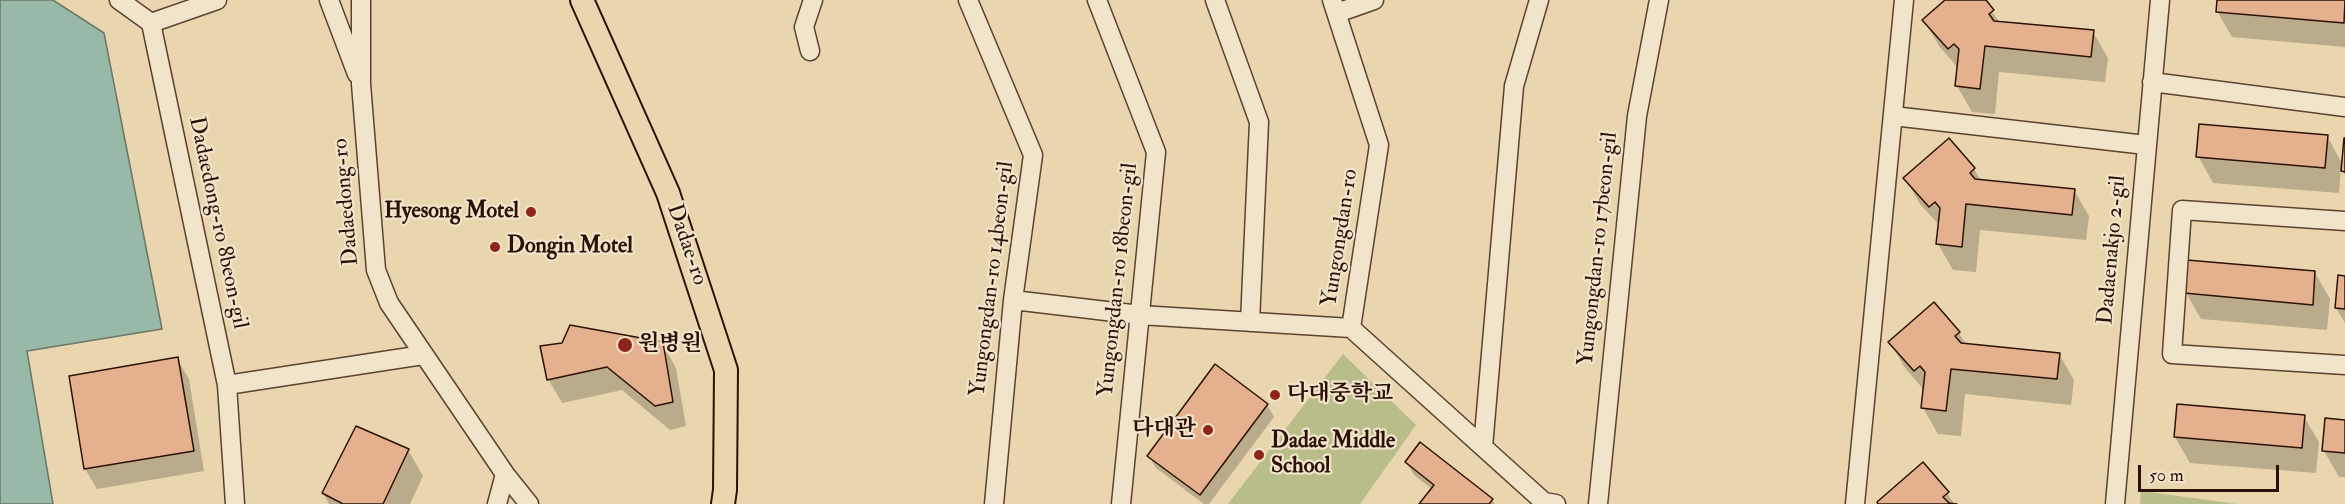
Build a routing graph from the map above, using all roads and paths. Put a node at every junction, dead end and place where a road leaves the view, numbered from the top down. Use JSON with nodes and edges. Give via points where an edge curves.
{"nodes":[{"id":1,"x":119,"y":0,"type":"edge"},
{"id":2,"x":217,"y":0,"type":"edge"},
{"id":3,"x":329,"y":0,"type":"edge"},
{"id":4,"x":361,"y":0,"type":"edge"},
{"id":5,"x":582,"y":0,"type":"edge"},
{"id":6,"x":813,"y":0,"type":"edge"},
{"id":7,"x":968,"y":0,"type":"edge"},
{"id":8,"x":1097,"y":0,"type":"edge"},
{"id":9,"x":1215,"y":0,"type":"edge"},
{"id":10,"x":1374,"y":0,"type":"edge"},
{"id":11,"x":1539,"y":0,"type":"edge"},
{"id":12,"x":1659,"y":0,"type":"edge"},
{"id":13,"x":1904,"y":0,"type":"edge"},
{"id":14,"x":2160,"y":0,"type":"edge"},
{"id":15,"x":1334,"y":7,"type":"edge"},
{"id":16,"x":151,"y":22,"type":"junction"},
{"id":17,"x":810,"y":51,"type":"dead end"},
{"id":18,"x":2152,"y":82,"type":"junction"},
{"id":19,"x":361,"y":84,"type":"junction"},
{"id":20,"x":2345,"y":107,"type":"edge"},
{"id":21,"x":1893,"y":116,"type":"junction"},
{"id":22,"x":2146,"y":145,"type":"junction"},
{"id":23,"x":2345,"y":221,"type":"edge"},
{"id":24,"x":1013,"y":300,"type":"junction"},
{"id":25,"x":1140,"y":315,"type":"junction"},
{"id":26,"x":1250,"y":322,"type":"junction"},
{"id":27,"x":1352,"y":328,"type":"junction"},
{"id":28,"x":423,"y":355,"type":"junction"},
{"id":29,"x":2345,"y":365,"type":"edge"},
{"id":30,"x":227,"y":385,"type":"junction"},
{"id":31,"x":1483,"y":447,"type":"junction"},
{"id":32,"x":505,"y":474,"type":"junction"},
{"id":33,"x":1547,"y":503,"type":"edge"},
{"id":34,"x":235,"y":504,"type":"edge"},
{"id":35,"x":497,"y":504,"type":"edge"},
{"id":36,"x":529,"y":504,"type":"edge"},
{"id":37,"x":723,"y":504,"type":"edge"},
{"id":38,"x":994,"y":504,"type":"edge"},
{"id":39,"x":1121,"y":504,"type":"edge"},
{"id":40,"x":1598,"y":504,"type":"edge"},
{"id":41,"x":1855,"y":504,"type":"edge"},
{"id":42,"x":2115,"y":504,"type":"edge"}],
"edges":[{"from":1,"to":16,"type":"street"},
{"from":2,"to":16,"type":"street"},
{"from":3,"to":19,"type":"street"},
{"from":4,"to":19,"type":"street","name":"Dadaedong-ro"},
{"from":5,"to":37,"type":"main road","name":"Dadae-ro","via":[[668,193],[726,370]]},
{"from":6,"to":17,"type":"street","via":[[804,27]]},
{"from":7,"to":24,"type":"street","name":"Yungongdan-ro 14beon-gil","via":[[1033,155]]},
{"from":8,"to":25,"type":"street","name":"Yungongdan-ro 18beon-gil","via":[[1156,152]]},
{"from":9,"to":26,"type":"street","via":[[1259,122]]},
{"from":10,"to":15,"type":"street"},
{"from":11,"to":31,"type":"street","via":[[1514,86]]},
{"from":12,"to":40,"type":"street","name":"Yungongdan-ro 17beon-gil","via":[[1637,116]]},
{"from":13,"to":21,"type":"street"},
{"from":14,"to":18,"type":"street","name":"Dadaenakjo 2-gil"},
{"from":15,"to":27,"type":"street","name":"Yungongdan-ro","via":[[1379,145]]},
{"from":16,"to":30,"type":"street","name":"Dadaedong-ro 8beon-gil"},
{"from":18,"to":20,"type":"street"},
{"from":18,"to":22,"type":"street","name":"Dadaenakjo 2-gil"},
{"from":19,"to":28,"type":"street","name":"Dadaedong-ro","via":[[376,270],[389,303]]},
{"from":21,"to":22,"type":"street"},
{"from":21,"to":41,"type":"street"},
{"from":22,"to":42,"type":"street","name":"Dadaenakjo 2-gil"},
{"from":23,"to":29,"type":"street","via":[[2182,210],[2172,354]]},
{"from":24,"to":25,"type":"street"},
{"from":24,"to":38,"type":"street","name":"Yungongdan-ro 14beon-gil"},
{"from":25,"to":26,"type":"street"},
{"from":25,"to":39,"type":"street","name":"Yungongdan-ro 18beon-gil"},
{"from":26,"to":27,"type":"street"},
{"from":27,"to":31,"type":"street","name":"Yungongdan-ro"},
{"from":28,"to":30,"type":"street"},
{"from":28,"to":32,"type":"street","name":"Dadaedong-ro"},
{"from":30,"to":34,"type":"street","name":"Dadaedong-ro 8beon-gil"},
{"from":31,"to":33,"type":"street","name":"Yungongdan-ro"},
{"from":32,"to":35,"type":"street"},
{"from":32,"to":36,"type":"street","name":"Dadaedong-ro"}]}
